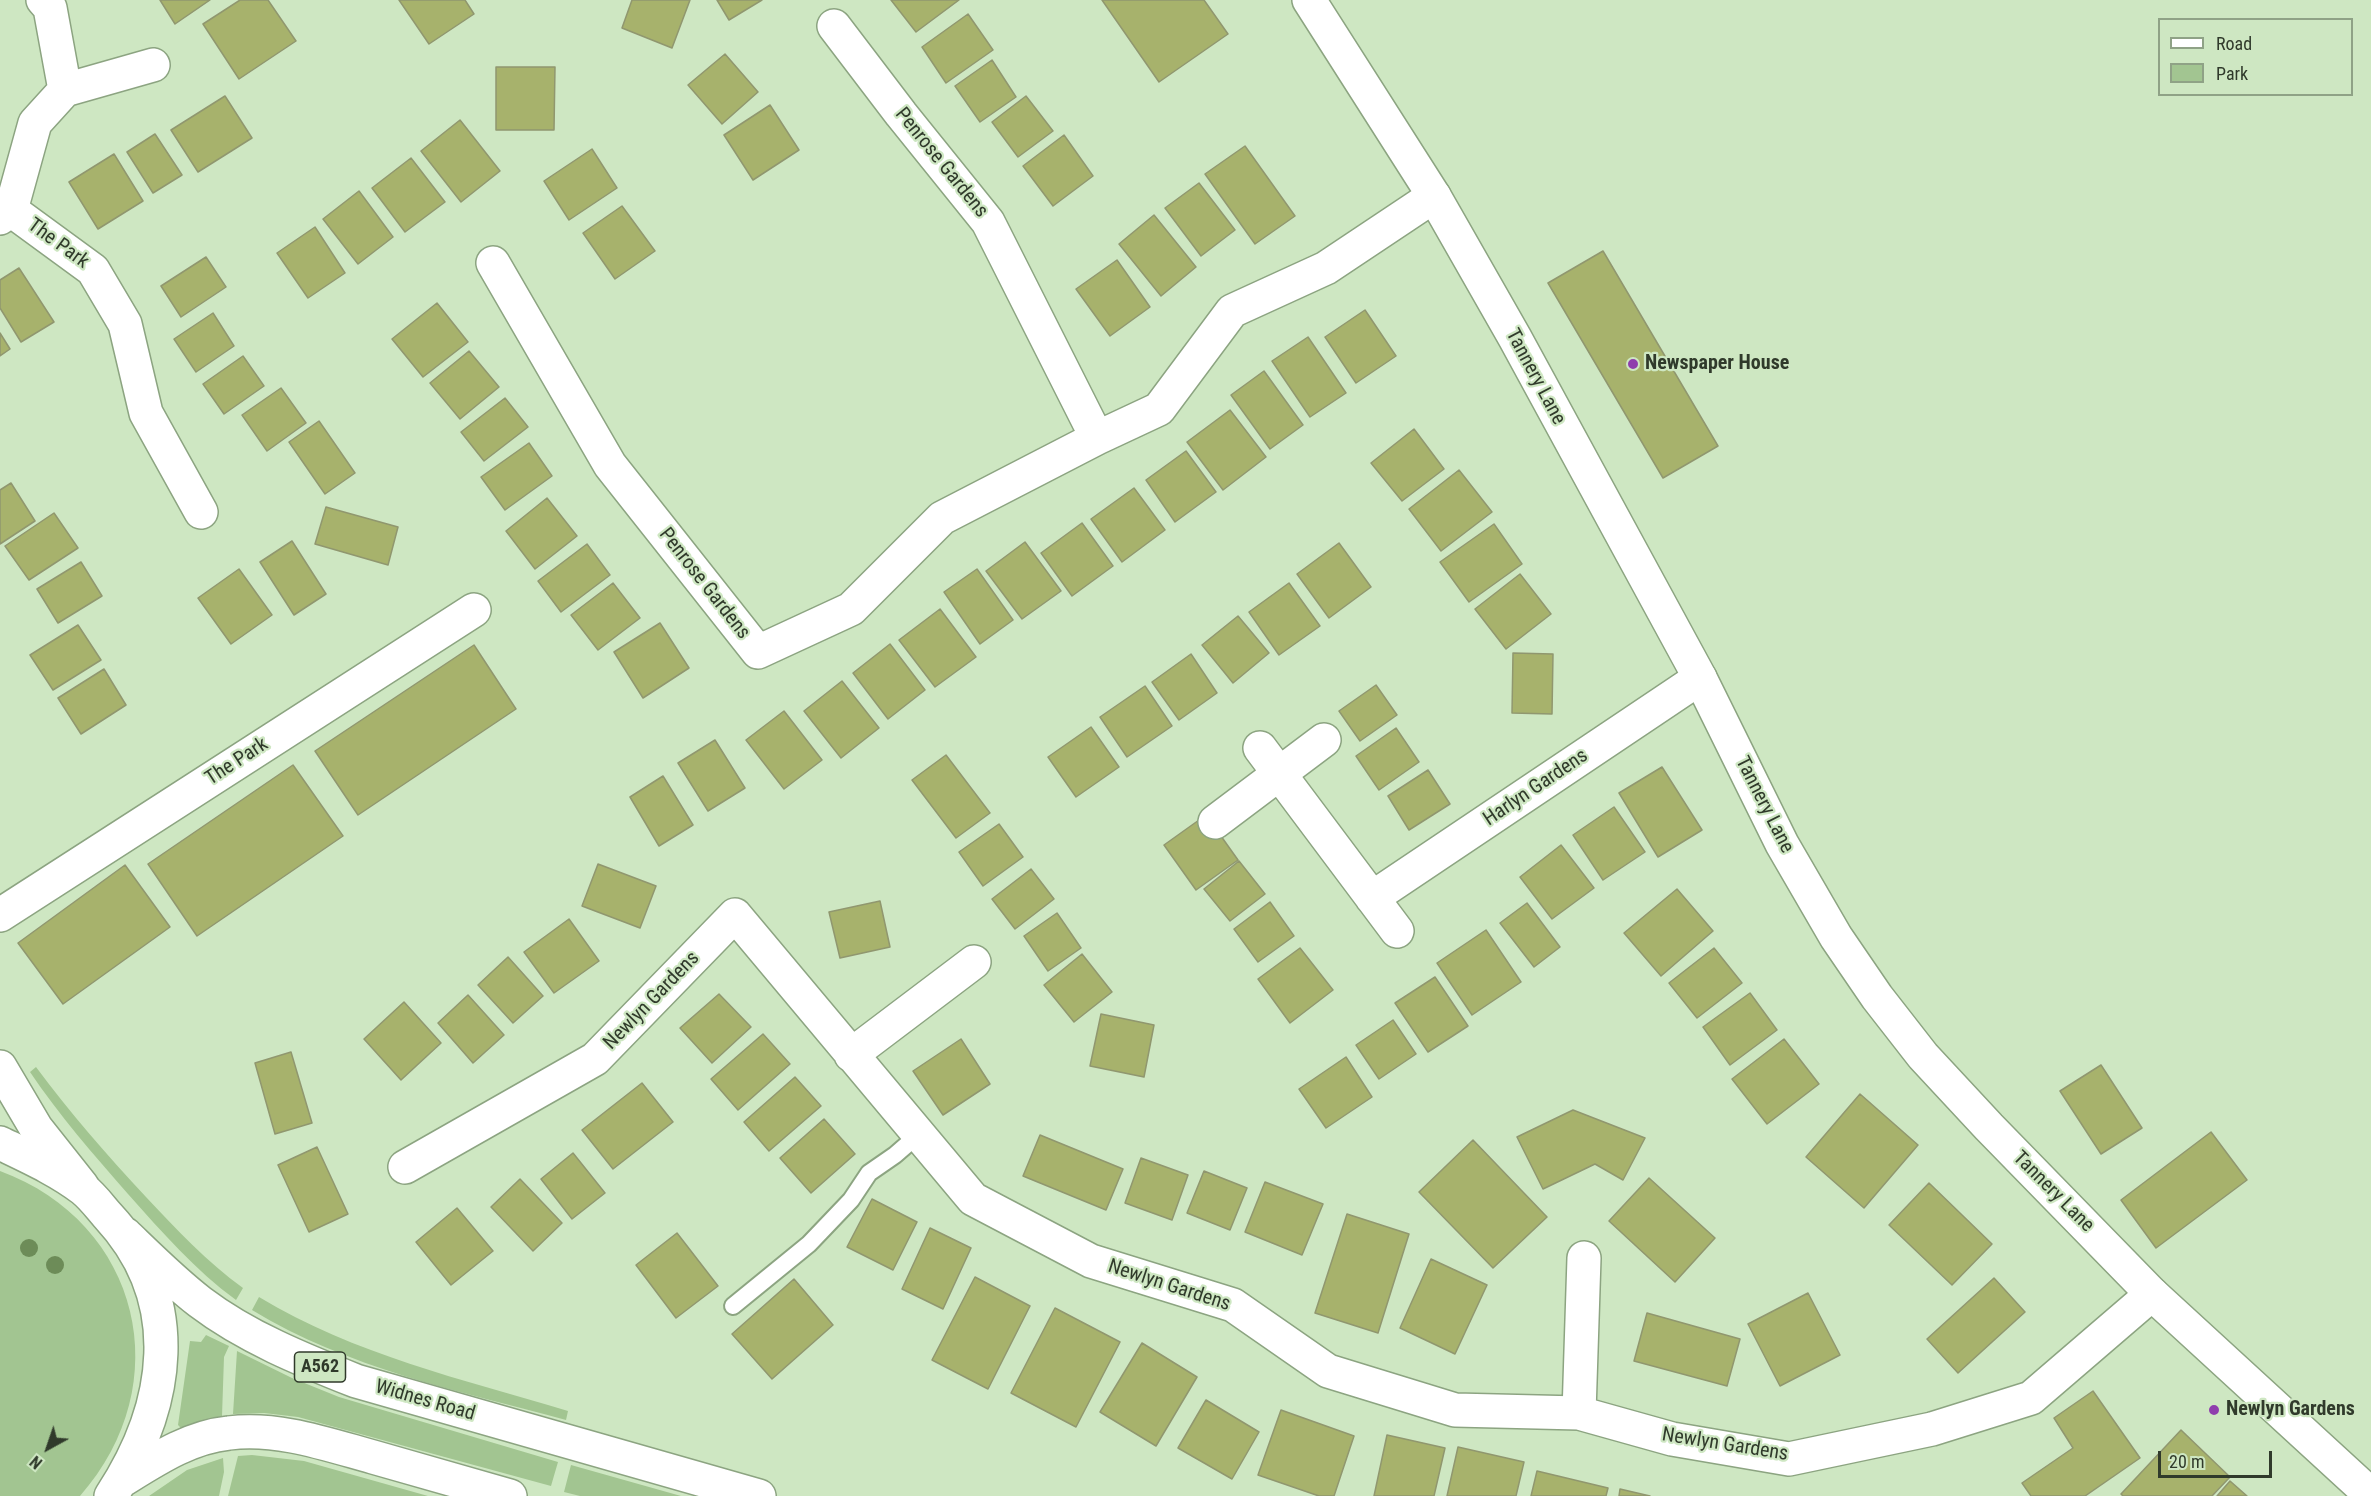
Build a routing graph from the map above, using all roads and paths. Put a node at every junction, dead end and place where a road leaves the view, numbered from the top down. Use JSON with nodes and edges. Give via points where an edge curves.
{"nodes":[{"id":1,"x":42,"y":0,"type":"edge"},
{"id":2,"x":1309,"y":0,"type":"edge"},
{"id":3,"x":834,"y":26,"type":"dead end"},
{"id":4,"x":153,"y":65,"type":"dead end"},
{"id":5,"x":65,"y":90,"type":"junction"},
{"id":6,"x":1434,"y":196,"type":"junction"},
{"id":7,"x":5,"y":214,"type":"edge"},
{"id":8,"x":493,"y":263,"type":"dead end"},
{"id":9,"x":1097,"y":438,"type":"junction"},
{"id":10,"x":201,"y":512,"type":"dead end"},
{"id":11,"x":474,"y":610,"type":"dead end"},
{"id":12,"x":1700,"y":678,"type":"junction"},
{"id":13,"x":1324,"y":740,"type":"dead end"},
{"id":14,"x":1260,"y":748,"type":"dead end"},
{"id":15,"x":1279,"y":774,"type":"junction"},
{"id":16,"x":1215,"y":822,"type":"dead end"},
{"id":17,"x":1372,"y":898,"type":"junction"},
{"id":18,"x":0,"y":915,"type":"edge"},
{"id":19,"x":1397,"y":931,"type":"dead end"},
{"id":20,"x":974,"y":962,"type":"dead end"},
{"id":21,"x":851,"y":1055,"type":"junction"},
{"id":22,"x":0,"y":1067,"type":"edge"},
{"id":23,"x":918,"y":1135,"type":"junction"},
{"id":24,"x":0,"y":1143,"type":"edge"},
{"id":25,"x":405,"y":1167,"type":"dead end"},
{"id":26,"x":85,"y":1190,"type":"junction"},
{"id":27,"x":126,"y":1234,"type":"junction"},
{"id":28,"x":1584,"y":1258,"type":"dead end"},
{"id":29,"x":2152,"y":1294,"type":"junction"},
{"id":30,"x":733,"y":1306,"type":"dead end"},
{"id":31,"x":1579,"y":1413,"type":"junction"},
{"id":32,"x":116,"y":1489,"type":"edge"},
{"id":33,"x":2371,"y":1495,"type":"edge"},
{"id":34,"x":510,"y":1496,"type":"edge"},
{"id":35,"x":759,"y":1496,"type":"edge"}],
"edges":[{"from":1,"to":5,"type":"street","via":[[50,8]]},
{"from":2,"to":6,"type":"street","name":"Tannery Lane"},
{"from":3,"to":9,"type":"street","name":"Penrose Gardens","via":[[988,222]]},
{"from":4,"to":5,"type":"street"},
{"from":5,"to":7,"type":"street","name":"The Park","via":[[35,123]]},
{"from":6,"to":9,"type":"street","name":"Penrose Gardens","via":[[1326,268],[1232,311],[1159,409]]},
{"from":6,"to":12,"type":"street","name":"Tannery Lane"},
{"from":7,"to":10,"type":"street","name":"The Park","via":[[93,270],[125,324],[146,413]]},
{"from":8,"to":9,"type":"street","name":"Penrose Gardens","via":[[610,465],[758,652],[851,609],[942,518]]},
{"from":11,"to":18,"type":"street","name":"The Park"},
{"from":12,"to":17,"type":"street","name":"Harlyn Gardens"},
{"from":12,"to":29,"type":"street","name":"Tannery Lane","via":[[1782,844],[1836,937],[1877,997],[1923,1056]]},
{"from":13,"to":15,"type":"street"},
{"from":14,"to":15,"type":"street"},
{"from":15,"to":16,"type":"street"},
{"from":15,"to":17,"type":"street"},
{"from":17,"to":19,"type":"street"},
{"from":20,"to":21,"type":"street"},
{"from":21,"to":23,"type":"street","name":"Newlyn Gardens"},
{"from":21,"to":25,"type":"street","name":"Newlyn Gardens","via":[[735,915],[595,1059]]},
{"from":22,"to":26,"type":"street","via":[[36,1128]]},
{"from":23,"to":30,"type":"lane","via":[[869,1173],[852,1200],[809,1244]]},
{"from":23,"to":31,"type":"street","name":"Newlyn Gardens","via":[[973,1199],[1091,1261],[1233,1305],[1328,1371],[1455,1410]]},
{"from":24,"to":26,"type":"street","number":"A562","via":[[39,1161]]},
{"from":26,"to":27,"type":"street","number":"A562"},
{"from":27,"to":32,"type":"street","number":"A562","via":[[148,1275],[160,1316],[161,1357],[156,1400],[142,1440]]},
{"from":27,"to":35,"type":"street","name":"Widnes Road","number":"A562","via":[[202,1303],[295,1357],[356,1381]]},
{"from":28,"to":31,"type":"street"},
{"from":29,"to":31,"type":"street","name":"Newlyn Gardens","via":[[2031,1398],[1910,1434],[1789,1458],[1672,1439]]},
{"from":29,"to":33,"type":"street","name":"Tannery Lane"},
{"from":32,"to":34,"type":"street","number":"A562","via":[[163,1455],[192,1442],[227,1433],[263,1430],[314,1440]]}]}
